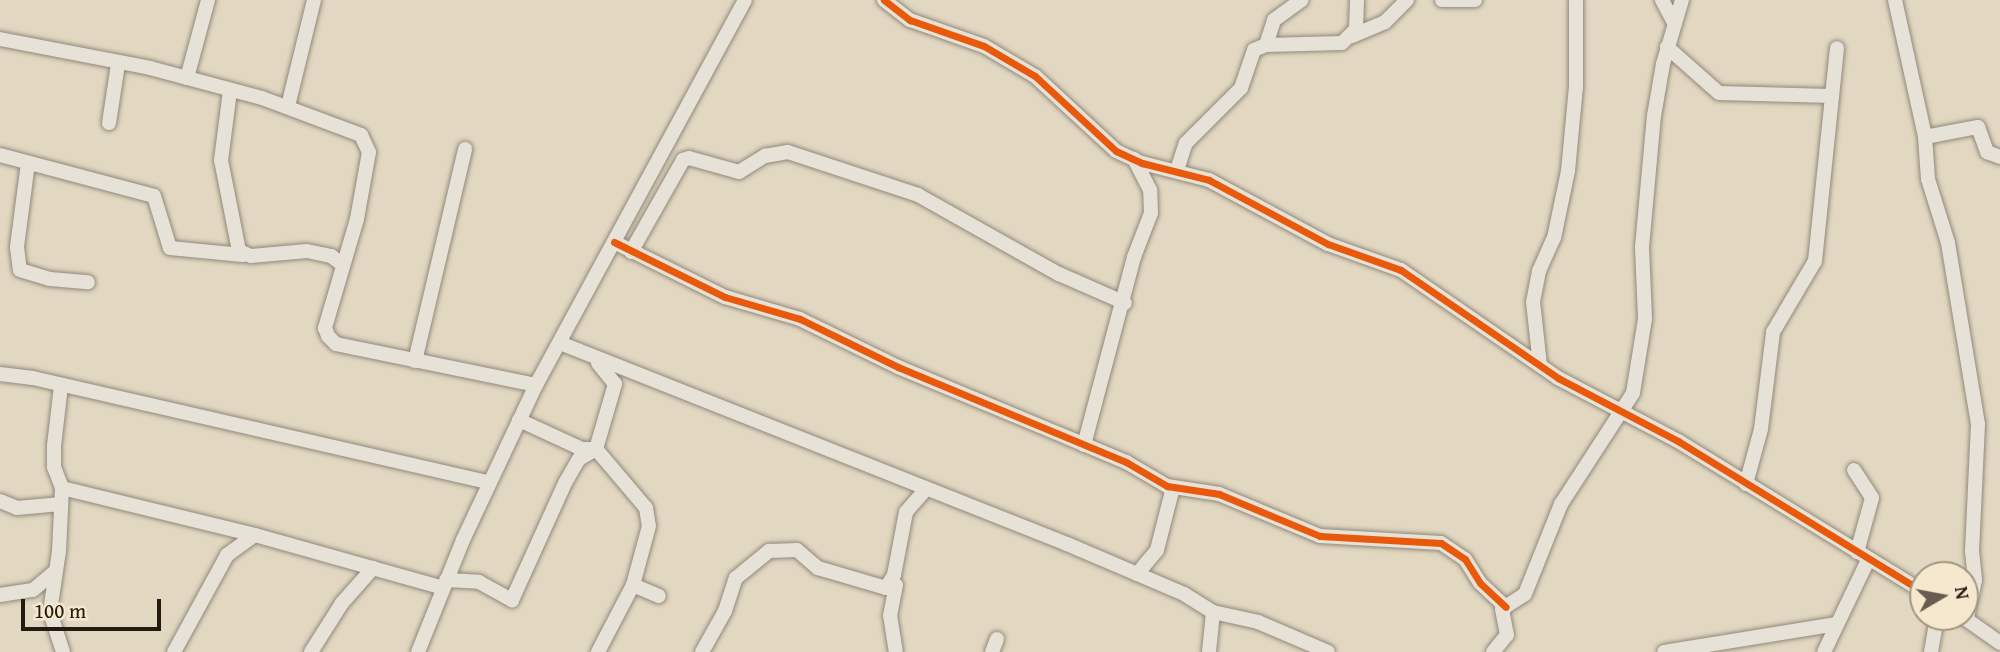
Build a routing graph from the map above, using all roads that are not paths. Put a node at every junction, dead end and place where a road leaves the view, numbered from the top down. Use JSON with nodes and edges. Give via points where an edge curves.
{"nodes":[{"id":1,"x":208,"y":0,"type":"edge"},
{"id":2,"x":314,"y":0,"type":"edge"},
{"id":3,"x":745,"y":0,"type":"edge"},
{"id":4,"x":884,"y":0,"type":"edge"},
{"id":5,"x":1301,"y":0,"type":"edge"},
{"id":6,"x":1357,"y":0,"type":"edge"},
{"id":7,"x":1407,"y":0,"type":"edge"},
{"id":8,"x":1442,"y":0,"type":"edge"},
{"id":9,"x":1475,"y":0,"type":"edge"},
{"id":10,"x":1576,"y":0,"type":"edge"},
{"id":11,"x":1662,"y":0,"type":"edge"},
{"id":12,"x":1682,"y":0,"type":"edge"},
{"id":13,"x":1895,"y":0,"type":"edge"},
{"id":14,"x":1674,"y":23,"type":"junction"},
{"id":15,"x":1352,"y":36,"type":"junction"},
{"id":16,"x":0,"y":39,"type":"edge"},
{"id":17,"x":1266,"y":46,"type":"junction"},
{"id":18,"x":1667,"y":47,"type":"junction"},
{"id":19,"x":1838,"y":48,"type":"dead end"},
{"id":20,"x":118,"y":64,"type":"junction"},
{"id":21,"x":187,"y":78,"type":"junction"},
{"id":22,"x":230,"y":90,"type":"junction"},
{"id":23,"x":1832,"y":96,"type":"junction"},
{"id":24,"x":288,"y":106,"type":"junction"},
{"id":25,"x":109,"y":122,"type":"dead end"},
{"id":26,"x":1925,"y":137,"type":"junction"},
{"id":27,"x":465,"y":149,"type":"dead end"},
{"id":28,"x":0,"y":155,"type":"edge"},
{"id":29,"x":2000,"y":157,"type":"edge"},
{"id":30,"x":1134,"y":159,"type":"junction"},
{"id":31,"x":28,"y":163,"type":"junction"},
{"id":32,"x":1177,"y":170,"type":"junction"},
{"id":33,"x":614,"y":242,"type":"junction"},
{"id":34,"x":631,"y":252,"type":"junction"},
{"id":35,"x":243,"y":255,"type":"junction"},
{"id":36,"x":342,"y":264,"type":"junction"},
{"id":37,"x":88,"y":282,"type":"dead end"},
{"id":38,"x":1125,"y":303,"type":"junction"},
{"id":39,"x":560,"y":343,"type":"junction"},
{"id":40,"x":585,"y":355,"type":"junction"},
{"id":41,"x":415,"y":361,"type":"junction"},
{"id":42,"x":1540,"y":365,"type":"junction"},
{"id":43,"x":0,"y":374,"type":"edge"},
{"id":44,"x":536,"y":385,"type":"junction"},
{"id":45,"x":61,"y":386,"type":"junction"},
{"id":46,"x":1622,"y":414,"type":"junction"},
{"id":47,"x":519,"y":420,"type":"junction"},
{"id":48,"x":1084,"y":445,"type":"junction"},
{"id":49,"x":596,"y":449,"type":"junction"},
{"id":50,"x":1854,"y":470,"type":"dead end"},
{"id":51,"x":488,"y":482,"type":"junction"},
{"id":52,"x":1746,"y":484,"type":"junction"},
{"id":53,"x":1172,"y":487,"type":"junction"},
{"id":54,"x":62,"y":488,"type":"junction"},
{"id":55,"x":926,"y":489,"type":"junction"},
{"id":56,"x":0,"y":501,"type":"edge"},
{"id":57,"x":61,"y":504,"type":"junction"},
{"id":58,"x":255,"y":535,"type":"junction"},
{"id":59,"x":1863,"y":556,"type":"junction"},
{"id":60,"x":1973,"y":561,"type":"edge"},
{"id":61,"x":373,"y":568,"type":"junction"},
{"id":62,"x":56,"y":571,"type":"junction"},
{"id":63,"x":1137,"y":573,"type":"junction"},
{"id":64,"x":445,"y":584,"type":"junction"},
{"id":65,"x":1909,"y":584,"type":"edge"},
{"id":66,"x":633,"y":585,"type":"junction"},
{"id":67,"x":896,"y":585,"type":"dead end"},
{"id":68,"x":0,"y":595,"type":"edge"},
{"id":69,"x":659,"y":596,"type":"dead end"},
{"id":70,"x":1506,"y":607,"type":"junction"},
{"id":71,"x":1213,"y":612,"type":"junction"},
{"id":72,"x":1837,"y":624,"type":"junction"},
{"id":73,"x":1979,"y":628,"type":"edge"},
{"id":74,"x":1935,"y":631,"type":"edge"},
{"id":75,"x":2000,"y":643,"type":"edge"},
{"id":76,"x":180,"y":649,"type":"edge"},
{"id":77,"x":63,"y":652,"type":"edge"},
{"id":78,"x":311,"y":652,"type":"edge"},
{"id":79,"x":420,"y":652,"type":"edge"},
{"id":80,"x":598,"y":652,"type":"edge"},
{"id":81,"x":702,"y":652,"type":"edge"},
{"id":82,"x":896,"y":652,"type":"edge"},
{"id":83,"x":1209,"y":652,"type":"edge"},
{"id":84,"x":1328,"y":652,"type":"edge"},
{"id":85,"x":1493,"y":652,"type":"edge"},
{"id":86,"x":1664,"y":652,"type":"edge"},
{"id":87,"x":1824,"y":652,"type":"edge"},
{"id":88,"x":1931,"y":652,"type":"edge"}],
"edges":[{"from":1,"to":21,"type":"street"},
{"from":2,"to":24,"type":"street"},
{"from":3,"to":33,"type":"street"},
{"from":4,"to":30,"type":"street","via":[[910,20],[1010,60],[1053,90],[1105,144]]},
{"from":5,"to":17,"type":"street","via":[[1274,20]]},
{"from":6,"to":15,"type":"street","via":[[1358,23]]},
{"from":7,"to":15,"type":"street","via":[[1385,22]]},
{"from":8,"to":9,"type":"street"},
{"from":10,"to":42,"type":"street","via":[[1576,87],[1567,171],[1555,238],[1539,271],[1533,302]]},
{"from":11,"to":14,"type":"street"},
{"from":12,"to":14,"type":"street"},
{"from":13,"to":26,"type":"street"},
{"from":14,"to":18,"type":"street"},
{"from":15,"to":17,"type":"street","via":[[1328,47]]},
{"from":16,"to":20,"type":"street"},
{"from":17,"to":32,"type":"street","via":[[1250,54],[1241,88],[1186,143]]},
{"from":18,"to":23,"type":"street","via":[[1719,93]]},
{"from":18,"to":46,"type":"street","via":[[1654,116],[1645,214],[1645,319],[1635,386]]},
{"from":19,"to":23,"type":"street"},
{"from":20,"to":21,"type":"street"},
{"from":20,"to":25,"type":"street"},
{"from":21,"to":22,"type":"street"},
{"from":22,"to":24,"type":"street"},
{"from":22,"to":35,"type":"street","via":[[221,160],[236,245]]},
{"from":23,"to":52,"type":"street","via":[[1815,261],[1773,332],[1761,429]]},
{"from":24,"to":36,"type":"street","via":[[361,135],[369,145],[357,219]]},
{"from":26,"to":29,"type":"street","via":[[1978,127],[1987,152]]},
{"from":26,"to":60,"type":"street","via":[[1928,179],[1948,243],[1979,438]]},
{"from":27,"to":41,"type":"street"},
{"from":28,"to":31,"type":"street"},
{"from":30,"to":32,"type":"street"},
{"from":30,"to":38,"type":"street","via":[[1150,190],[1151,206]]},
{"from":31,"to":35,"type":"street","via":[[157,198],[170,248]]},
{"from":31,"to":37,"type":"street","via":[[17,247],[20,270],[50,279]]},
{"from":32,"to":42,"type":"street","via":[[1220,186],[1328,244],[1401,270]]},
{"from":33,"to":34,"type":"street"},
{"from":33,"to":39,"type":"street"},
{"from":34,"to":38,"type":"street","via":[[683,160],[739,172],[765,156],[788,152],[918,195],[1059,274]]},
{"from":34,"to":48,"type":"street","via":[[725,297],[800,319]]},
{"from":35,"to":36,"type":"street","via":[[306,251],[331,256]]},
{"from":36,"to":41,"type":"street","via":[[324,328],[328,336],[336,344]]},
{"from":38,"to":48,"type":"street"},
{"from":39,"to":40,"type":"street"},
{"from":39,"to":44,"type":"street"},
{"from":40,"to":49,"type":"street","via":[[606,368],[615,384]]},
{"from":40,"to":55,"type":"street","via":[[757,418]]},
{"from":41,"to":44,"type":"street"},
{"from":42,"to":46,"type":"street"},
{"from":43,"to":45,"type":"street"},
{"from":44,"to":47,"type":"street"},
{"from":45,"to":51,"type":"street"},
{"from":45,"to":54,"type":"street","via":[[54,446]]},
{"from":46,"to":52,"type":"street","via":[[1678,441]]},
{"from":46,"to":70,"type":"street","via":[[1561,504],[1525,594]]},
{"from":47,"to":49,"type":"street","via":[[582,449]]},
{"from":47,"to":51,"type":"street"},
{"from":48,"to":53,"type":"street"},
{"from":49,"to":64,"type":"street","via":[[579,459],[565,483],[512,600],[479,582]]},
{"from":49,"to":66,"type":"street","via":[[646,508],[647,542]]},
{"from":50,"to":59,"type":"street","via":[[1872,498]]},
{"from":51,"to":64,"type":"street"},
{"from":52,"to":59,"type":"street"},
{"from":53,"to":63,"type":"street","via":[[1157,550]]},
{"from":53,"to":70,"type":"street","via":[[1187,485],[1219,494],[1320,536],[1441,543],[1465,559],[1480,583]]},
{"from":54,"to":57,"type":"street"},
{"from":54,"to":58,"type":"street"},
{"from":55,"to":63,"type":"street"},
{"from":55,"to":81,"type":"street","via":[[906,512],[894,575],[886,588],[818,568],[797,550],[769,551],[736,578],[725,611]]},
{"from":56,"to":57,"type":"street","via":[[17,508]]},
{"from":57,"to":62,"type":"street"},
{"from":58,"to":61,"type":"street"},
{"from":58,"to":76,"type":"street","via":[[227,555]]},
{"from":59,"to":65,"type":"street"},
{"from":59,"to":72,"type":"street"},
{"from":61,"to":64,"type":"street"},
{"from":61,"to":78,"type":"street","via":[[342,603]]},
{"from":62,"to":68,"type":"street","via":[[33,590]]},
{"from":62,"to":77,"type":"street","via":[[50,612]]},
{"from":63,"to":71,"type":"street"},
{"from":64,"to":79,"type":"street"},
{"from":66,"to":69,"type":"street"},
{"from":66,"to":80,"type":"street"},
{"from":67,"to":82,"type":"street","via":[[890,615]]},
{"from":70,"to":85,"type":"street","via":[[1501,613],[1507,635]]},
{"from":71,"to":83,"type":"street"},
{"from":71,"to":84,"type":"street","via":[[1258,622]]},
{"from":72,"to":86,"type":"street"},
{"from":72,"to":87,"type":"street"},
{"from":73,"to":75,"type":"street"},
{"from":74,"to":88,"type":"street"}]}
